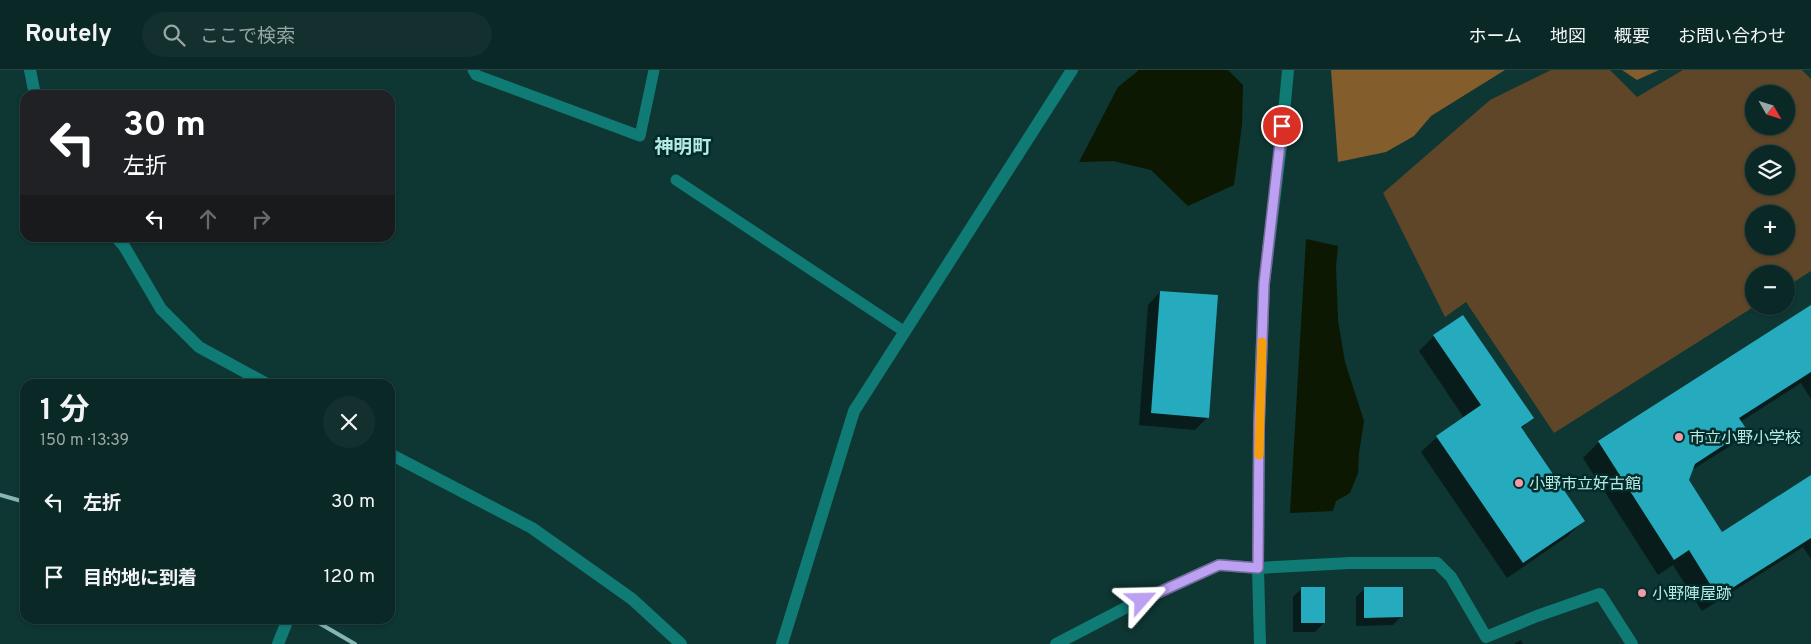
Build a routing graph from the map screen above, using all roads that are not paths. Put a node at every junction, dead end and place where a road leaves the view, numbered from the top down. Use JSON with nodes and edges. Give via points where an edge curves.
{"nodes":[{"id":1,"x":30,"y":70,"type":"edge"},
{"id":2,"x":473,"y":70,"type":"edge"},
{"id":3,"x":654,"y":70,"type":"edge"},
{"id":4,"x":1072,"y":70,"type":"edge"},
{"id":5,"x":1288,"y":70,"type":"edge"},
{"id":6,"x":34,"y":90,"type":"edge"},
{"id":7,"x":676,"y":180,"type":"dead end"},
{"id":8,"x":120,"y":242,"type":"edge"},
{"id":9,"x":905,"y":332,"type":"junction"},
{"id":10,"x":259,"y":379,"type":"edge"},
{"id":11,"x":395,"y":457,"type":"edge"},
{"id":12,"x":1258,"y":568,"type":"junction"},
{"id":13,"x":286,"y":624,"type":"edge"},
{"id":14,"x":278,"y":644,"type":"edge"},
{"id":15,"x":681,"y":644,"type":"edge"},
{"id":16,"x":782,"y":644,"type":"edge"},
{"id":17,"x":1056,"y":644,"type":"edge"},
{"id":18,"x":1260,"y":644,"type":"edge"},
{"id":19,"x":1632,"y":644,"type":"edge"}],
"edges":[{"from":1,"to":6,"type":"street"},
{"from":2,"to":3,"type":"lane","via":[[476,75],[640,136]]},
{"from":4,"to":9,"type":"street"},
{"from":5,"to":12,"type":"street","via":[[1264,284]]},
{"from":7,"to":9,"type":"lane"},
{"from":8,"to":10,"type":"street","via":[[161,309],[198,347]]},
{"from":9,"to":16,"type":"street","via":[[854,411]]},
{"from":11,"to":15,"type":"street","via":[[532,528],[632,599]]},
{"from":12,"to":17,"type":"street","via":[[1219,565]]},
{"from":12,"to":18,"type":"street"},
{"from":12,"to":19,"type":"street","via":[[1437,563],[1451,577],[1486,637],[1600,594]]},
{"from":13,"to":14,"type":"street"}]}
